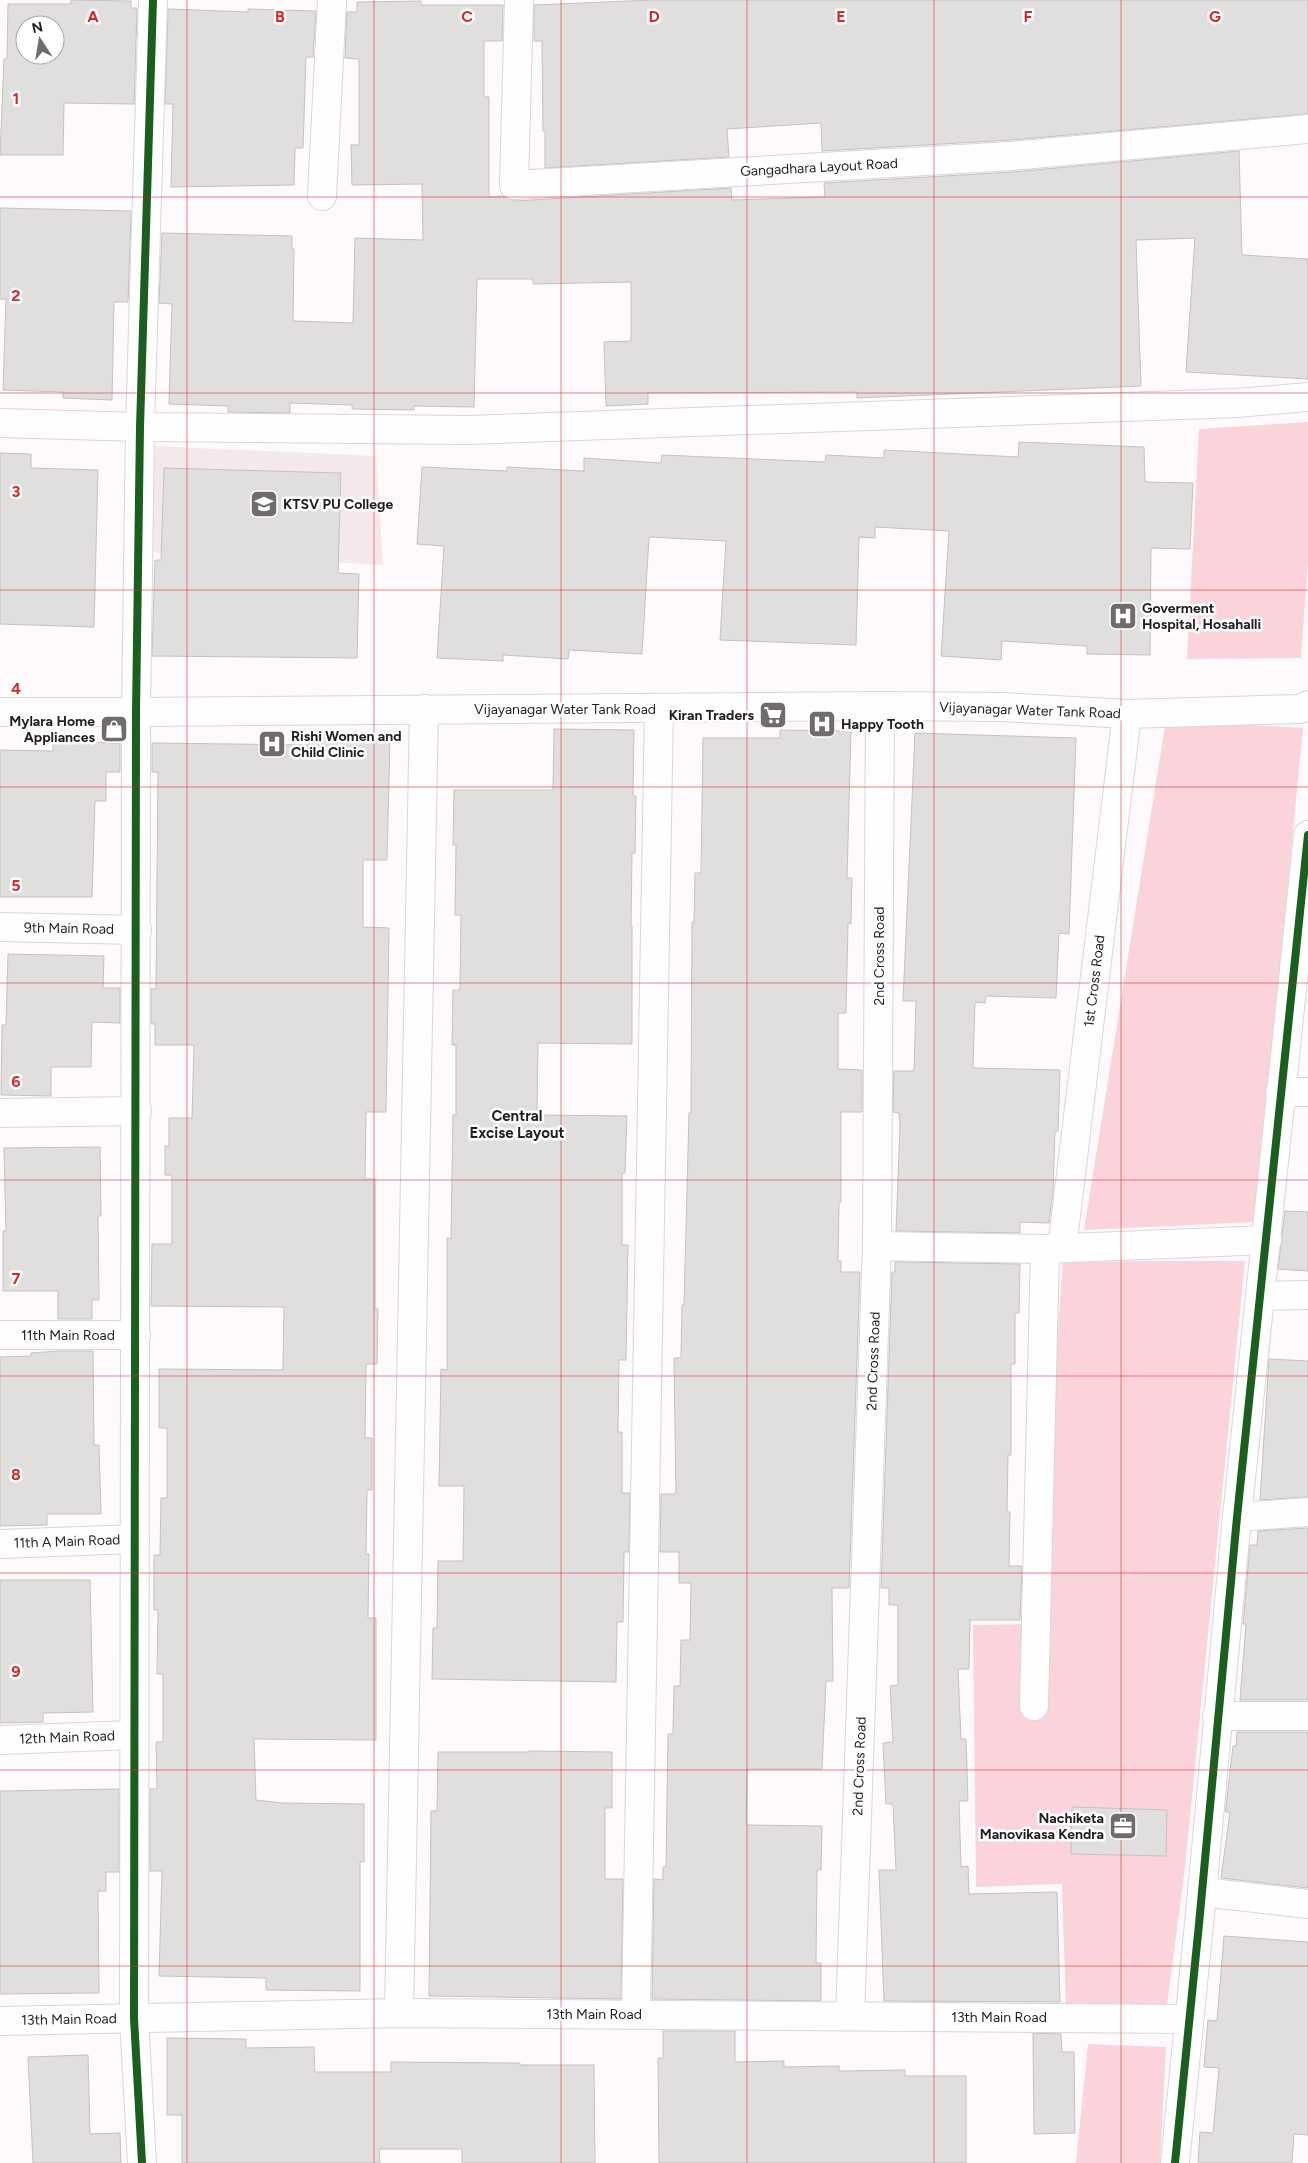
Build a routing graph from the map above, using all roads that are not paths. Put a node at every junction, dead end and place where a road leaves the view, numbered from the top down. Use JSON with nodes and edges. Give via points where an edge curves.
{"nodes":[{"id":1,"x":153,"y":0,"type":"edge"},
{"id":2,"x":332,"y":0,"type":"edge"},
{"id":3,"x":519,"y":0,"type":"edge"},
{"id":4,"x":1308,"y":129,"type":"edge"},
{"id":5,"x":322,"y":196,"type":"dead end"},
{"id":6,"x":1308,"y":397,"type":"edge"},
{"id":7,"x":0,"y":423,"type":"edge"},
{"id":8,"x":140,"y":427,"type":"junction"},
{"id":9,"x":1308,"y":705,"type":"edge"},
{"id":10,"x":880,"y":706,"type":"junction"},
{"id":11,"x":659,"y":708,"type":"junction"},
{"id":12,"x":424,"y":709,"type":"junction"},
{"id":13,"x":0,"y":712,"type":"edge"},
{"id":14,"x":136,"y":712,"type":"junction"},
{"id":15,"x":1127,"y":714,"type":"junction"},
{"id":16,"x":1308,"y":835,"type":"edge"},
{"id":17,"x":1305,"y":886,"type":"edge"},
{"id":18,"x":0,"y":927,"type":"edge"},
{"id":19,"x":137,"y":930,"type":"junction"},
{"id":20,"x":1280,"y":1092,"type":"junction"},
{"id":21,"x":1308,"y":1092,"type":"edge"},
{"id":22,"x":137,"y":1111,"type":"junction"},
{"id":23,"x":0,"y":1113,"type":"edge"},
{"id":24,"x":1267,"y":1240,"type":"junction"},
{"id":25,"x":877,"y":1246,"type":"junction"},
{"id":26,"x":1053,"y":1249,"type":"junction"},
{"id":27,"x":1308,"y":1295,"type":"edge"},
{"id":28,"x":1260,"y":1296,"type":"junction"},
{"id":29,"x":0,"y":1335,"type":"edge"},
{"id":30,"x":136,"y":1335,"type":"junction"},
{"id":31,"x":1308,"y":1512,"type":"edge"},
{"id":32,"x":1236,"y":1517,"type":"junction"},
{"id":33,"x":135,"y":1539,"type":"junction"},
{"id":34,"x":0,"y":1544,"type":"edge"},
{"id":35,"x":1034,"y":1706,"type":"dead end"},
{"id":36,"x":1218,"y":1716,"type":"junction"},
{"id":37,"x":1308,"y":1716,"type":"edge"},
{"id":38,"x":134,"y":1735,"type":"junction"},
{"id":39,"x":0,"y":1740,"type":"edge"},
{"id":40,"x":1202,"y":1892,"type":"junction"},
{"id":41,"x":1308,"y":1904,"type":"edge"},
{"id":42,"x":399,"y":2013,"type":"junction"},
{"id":43,"x":636,"y":2014,"type":"junction"},
{"id":44,"x":850,"y":2016,"type":"junction"},
{"id":45,"x":134,"y":2018,"type":"junction"},
{"id":46,"x":1188,"y":2019,"type":"junction"},
{"id":47,"x":0,"y":2021,"type":"edge"},
{"id":48,"x":142,"y":2163,"type":"edge"},
{"id":49,"x":1175,"y":2163,"type":"edge"}],
"edges":[{"from":1,"to":8,"type":"street"},
{"from":2,"to":5,"type":"street"},
{"from":3,"to":4,"type":"street","name":"Gangadhara Layout Road","via":[[514,185],[1012,156]]},
{"from":6,"to":8,"type":"street","via":[[1237,403],[468,430]]},
{"from":7,"to":8,"type":"street"},
{"from":8,"to":14,"type":"street"},
{"from":9,"to":15,"type":"street","name":"Vijayanagar Water Tank Road","via":[[1300,709]]},
{"from":10,"to":11,"type":"street","name":"Vijayanagar Water Tank Road"},
{"from":10,"to":15,"type":"street","name":"Vijayanagar Water Tank Road","via":[[1001,707]]},
{"from":10,"to":25,"type":"street","name":"2nd Cross Road"},
{"from":11,"to":12,"type":"street","name":"Vijayanagar Water Tank Road"},
{"from":11,"to":43,"type":"street"},
{"from":12,"to":14,"type":"street","name":"Vijayanagar Water Tank Road"},
{"from":12,"to":42,"type":"street"},
{"from":13,"to":14,"type":"street","name":"Vijayanagar Water Tank Road"},
{"from":14,"to":19,"type":"street"},
{"from":15,"to":26,"type":"street","name":"1st Cross Road"},
{"from":16,"to":17,"type":"street"},
{"from":17,"to":20,"type":"street"},
{"from":18,"to":19,"type":"street","name":"9th Main Road"},
{"from":19,"to":22,"type":"street"},
{"from":20,"to":21,"type":"street"},
{"from":20,"to":24,"type":"street"},
{"from":22,"to":23,"type":"street"},
{"from":22,"to":30,"type":"street"},
{"from":24,"to":26,"type":"street"},
{"from":24,"to":28,"type":"street"},
{"from":25,"to":26,"type":"street"},
{"from":25,"to":44,"type":"street","name":"2nd Cross Road"},
{"from":26,"to":35,"type":"street","name":"1st Cross Road"},
{"from":27,"to":28,"type":"street"},
{"from":28,"to":32,"type":"street"},
{"from":29,"to":30,"type":"street","name":"11th Main Road"},
{"from":30,"to":33,"type":"street"},
{"from":31,"to":32,"type":"street"},
{"from":32,"to":36,"type":"street"},
{"from":33,"to":34,"type":"street","name":"11th A Main Road"},
{"from":33,"to":38,"type":"street"},
{"from":36,"to":37,"type":"street"},
{"from":36,"to":40,"type":"street"},
{"from":38,"to":39,"type":"street","name":"12th Main Road"},
{"from":38,"to":45,"type":"street"},
{"from":40,"to":41,"type":"street"},
{"from":40,"to":46,"type":"street"},
{"from":42,"to":43,"type":"street","name":"13th Main Road"},
{"from":42,"to":45,"type":"street","name":"13th Main Road"},
{"from":43,"to":44,"type":"street","name":"13th Main Road"},
{"from":44,"to":46,"type":"street","name":"13th Main Road"},
{"from":45,"to":47,"type":"street","name":"13th Main Road"},
{"from":45,"to":48,"type":"street"},
{"from":46,"to":49,"type":"street"}]}
